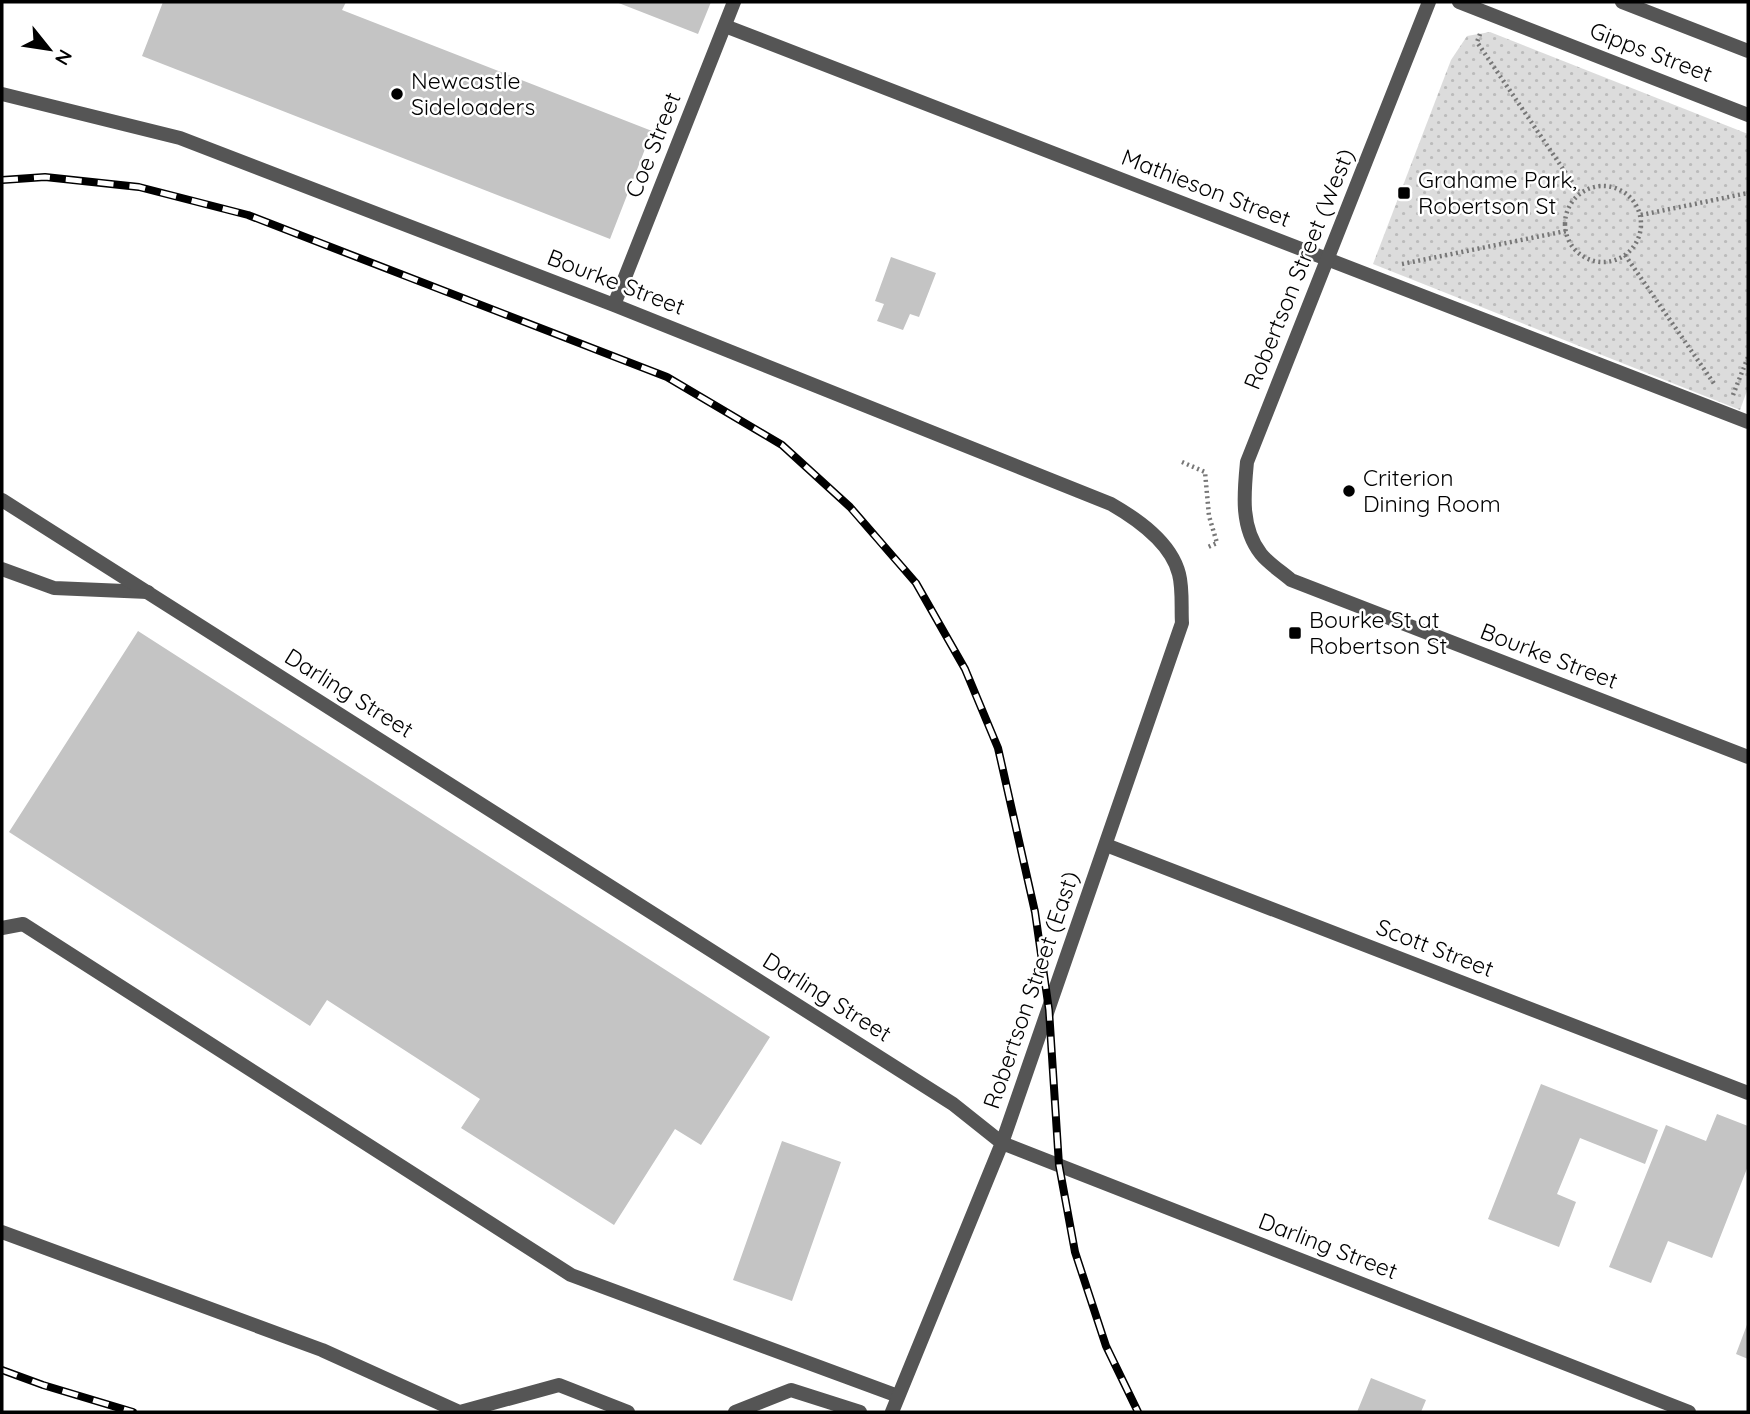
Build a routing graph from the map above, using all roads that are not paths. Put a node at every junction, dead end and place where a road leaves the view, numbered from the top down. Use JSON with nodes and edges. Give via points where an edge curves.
{"nodes":[{"id":1,"x":734,"y":2,"type":"edge"},
{"id":2,"x":1429,"y":2,"type":"edge"},
{"id":3,"x":1460,"y":2,"type":"edge"},
{"id":4,"x":1622,"y":2,"type":"edge"},
{"id":5,"x":725,"y":26,"type":"junction"},
{"id":6,"x":1748,"y":51,"type":"edge"},
{"id":7,"x":2,"y":94,"type":"edge"},
{"id":8,"x":1748,"y":115,"type":"edge"},
{"id":9,"x":1327,"y":259,"type":"junction"},
{"id":10,"x":614,"y":305,"type":"junction"},
{"id":11,"x":1748,"y":422,"type":"edge"},
{"id":12,"x":2,"y":500,"type":"edge"},
{"id":13,"x":1261,"y":555,"type":"joint"},
{"id":14,"x":2,"y":569,"type":"edge"},
{"id":15,"x":1179,"y":574,"type":"joint"},
{"id":16,"x":148,"y":592,"type":"junction"},
{"id":17,"x":1748,"y":757,"type":"edge"},
{"id":18,"x":1106,"y":845,"type":"junction"},
{"id":19,"x":2,"y":928,"type":"edge"},
{"id":20,"x":1748,"y":1093,"type":"edge"},
{"id":21,"x":1002,"y":1143,"type":"junction"},
{"id":22,"x":2,"y":1233,"type":"edge"},
{"id":23,"x":898,"y":1396,"type":"junction"},
{"id":24,"x":459,"y":1412,"type":"edge"},
{"id":25,"x":628,"y":1412,"type":"edge"},
{"id":26,"x":735,"y":1412,"type":"edge"},
{"id":27,"x":860,"y":1412,"type":"edge"},
{"id":28,"x":892,"y":1412,"type":"edge"},
{"id":29,"x":1689,"y":1412,"type":"edge"}],
"edges":[{"from":1,"to":5,"type":"street","name":"Coe Street"},
{"from":2,"to":9,"type":"street","name":"Robertson Street (West)"},
{"from":3,"to":8,"type":"street","name":"Gipps Street"},
{"from":4,"to":6,"type":"street","name":"Gipps Street"},
{"from":5,"to":9,"type":"street","name":"Mathieson Street"},
{"from":5,"to":10,"type":"street","name":"Coe Street"},
{"from":7,"to":10,"type":"street","name":"Bourke Street","via":[[180,138]]},
{"from":9,"to":11,"type":"street","name":"Mathieson Street"},
{"from":9,"to":13,"type":"street","name":"Robertson Street (West)","via":[[1247,462],[1242,503]]},
{"from":10,"to":15,"type":"street","name":"Bourke Street","via":[[1111,504],[1139,520],[1168,552]]},
{"from":12,"to":16,"type":"street","name":"Darling Street"},
{"from":13,"to":17,"type":"street","name":"Bourke Street","via":[[1292,580]]},
{"from":14,"to":16,"type":"street","via":[[54,588]]},
{"from":15,"to":18,"type":"street","name":"Robertson Street (East)","via":[[1182,624]]},
{"from":16,"to":21,"type":"street","name":"Darling Street","via":[[953,1104]]},
{"from":18,"to":20,"type":"street","name":"Scott Street"},
{"from":18,"to":21,"type":"street","name":"Robertson Street (East)"},
{"from":19,"to":23,"type":"street","via":[[23,924],[571,1275]]},
{"from":21,"to":23,"type":"street","name":"Robertson Street (East)"},
{"from":21,"to":29,"type":"street","name":"Darling Street"},
{"from":22,"to":24,"type":"street","via":[[322,1350]]},
{"from":23,"to":28,"type":"street","name":"Robertson Street (East)"},
{"from":24,"to":25,"type":"street","via":[[559,1385]]},
{"from":26,"to":27,"type":"street","via":[[792,1390]]}]}
